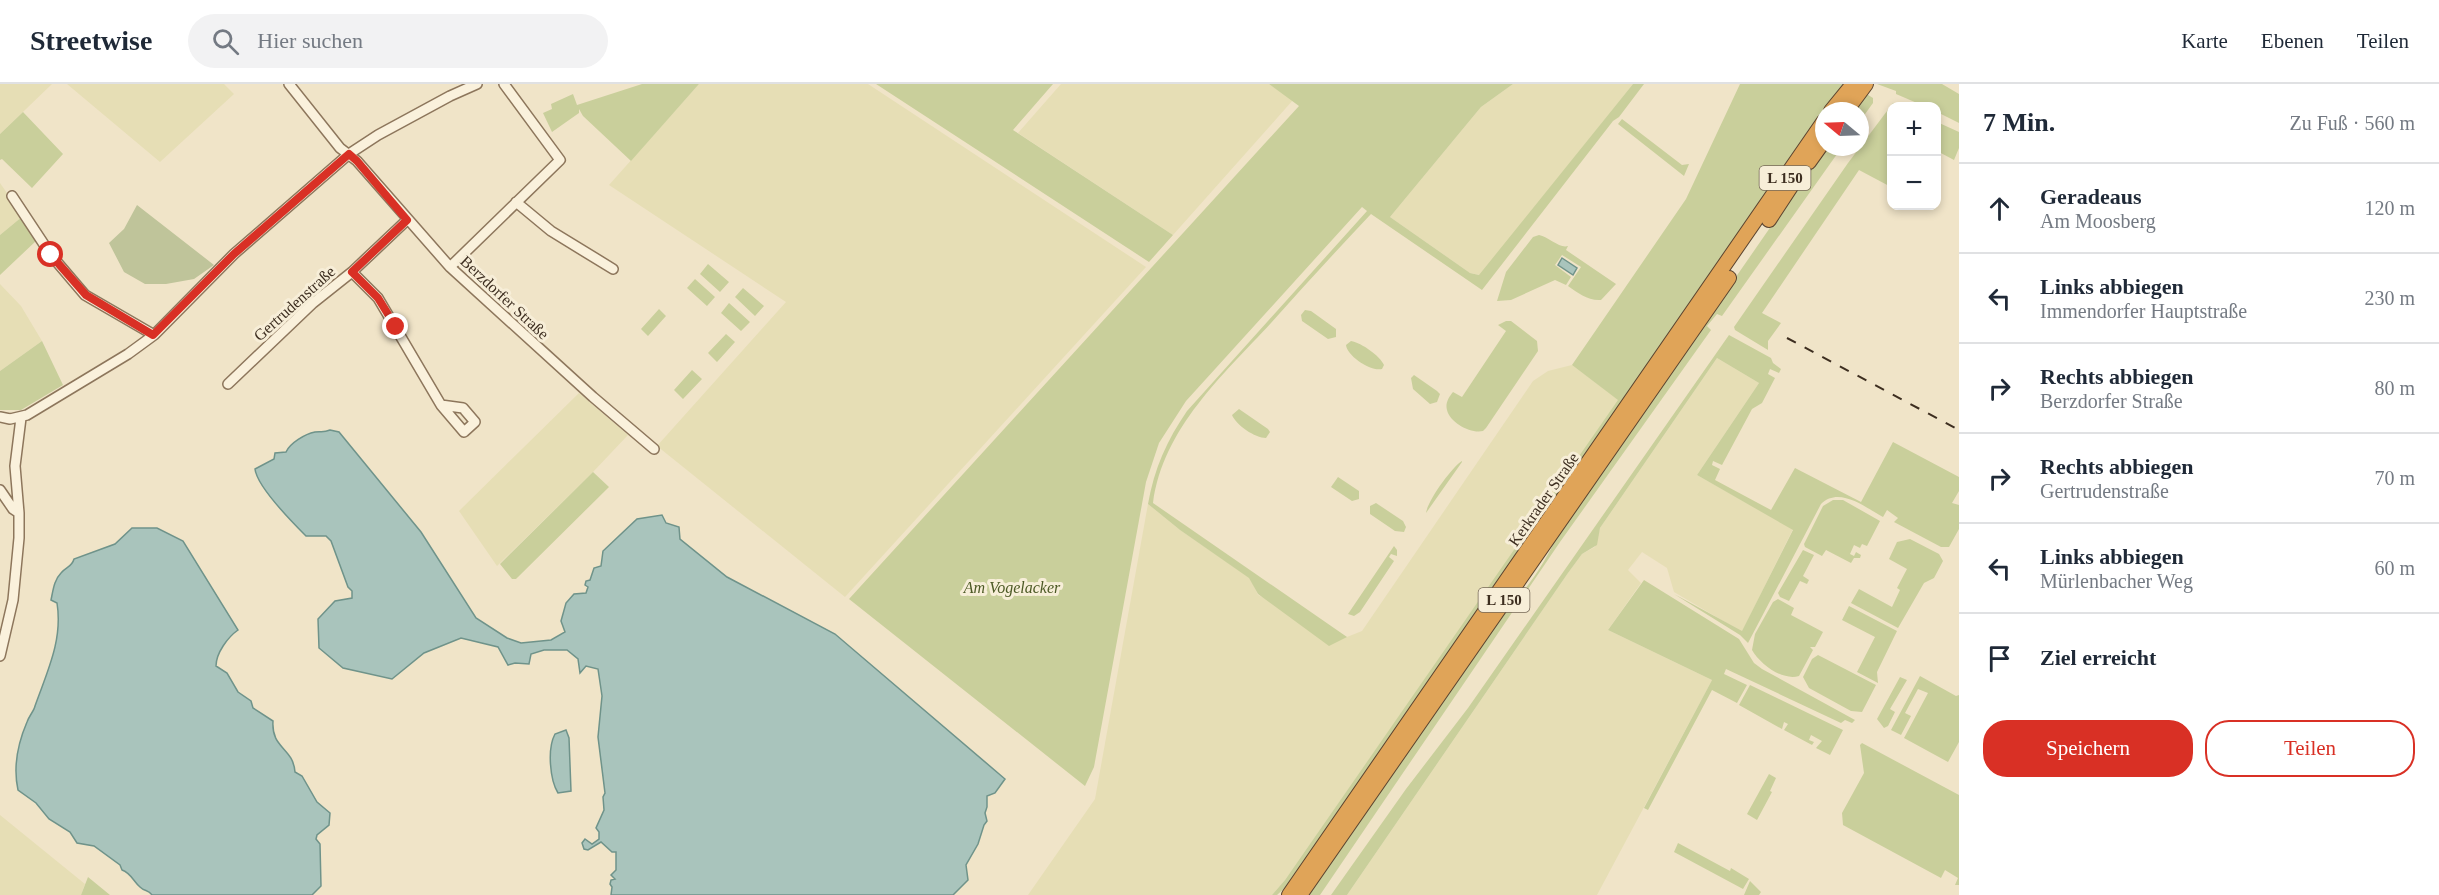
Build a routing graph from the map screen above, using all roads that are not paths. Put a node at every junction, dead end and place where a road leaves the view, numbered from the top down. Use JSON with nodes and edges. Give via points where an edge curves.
{"nodes":[{"id":1,"x":289,"y":84,"type":"edge"},
{"id":2,"x":477,"y":84,"type":"edge"},
{"id":3,"x":504,"y":84,"type":"edge"},
{"id":4,"x":1848,"y":84,"type":"edge"},
{"id":5,"x":1853,"y":84,"type":"edge"},
{"id":6,"x":1858,"y":84,"type":"edge"},
{"id":7,"x":1866,"y":84,"type":"edge"},
{"id":8,"x":1841,"y":102,"type":"edge"},
{"id":9,"x":1843,"y":102,"type":"edge"},
{"id":10,"x":1844,"y":102,"type":"edge"},
{"id":11,"x":1847,"y":102,"type":"edge"},
{"id":12,"x":1815,"y":134,"type":"edge"},
{"id":13,"x":1815,"y":150,"type":"edge"},
{"id":14,"x":349,"y":154,"type":"junction"},
{"id":15,"x":1815,"y":154,"type":"edge"},
{"id":16,"x":1794,"y":183,"type":"junction"},
{"id":17,"x":12,"y":196,"type":"dead end"},
{"id":18,"x":516,"y":202,"type":"junction"},
{"id":19,"x":407,"y":220,"type":"junction"},
{"id":20,"x":450,"y":267,"type":"junction"},
{"id":21,"x":612,"y":269,"type":"dead end"},
{"id":22,"x":352,"y":272,"type":"junction"},
{"id":23,"x":153,"y":335,"type":"junction"},
{"id":24,"x":228,"y":384,"type":"dead end"},
{"id":25,"x":441,"y":405,"type":"dead end"},
{"id":26,"x":0,"y":417,"type":"edge"},
{"id":27,"x":21,"y":418,"type":"junction"},
{"id":28,"x":654,"y":450,"type":"dead end"},
{"id":29,"x":0,"y":490,"type":"edge"},
{"id":30,"x":20,"y":513,"type":"junction"},
{"id":31,"x":0,"y":656,"type":"edge"},
{"id":32,"x":1289,"y":895,"type":"edge"},
{"id":33,"x":1300,"y":895,"type":"edge"}],
"edges":[{"from":1,"to":14,"type":"street","name":"Berzdorfer Straße"},
{"from":2,"to":14,"type":"street"},
{"from":3,"to":18,"type":"street","via":[[560,160]]},
{"from":4,"to":8,"type":"highway"},
{"from":5,"to":9,"type":"highway"},
{"from":6,"to":10,"type":"highway"},
{"from":7,"to":11,"type":"highway"},
{"from":12,"to":32,"type":"highway","name":"Kerkrader Straße","number":"L 150"},
{"from":13,"to":16,"type":"highway","name":"Kerkrader Straße","number":"L 150"},
{"from":14,"to":19,"type":"street","name":"Berzdorfer Straße"},
{"from":14,"to":23,"type":"street","via":[[234,254]]},
{"from":15,"to":16,"type":"highway"},
{"from":16,"to":33,"type":"highway","name":"Kerkrader Straße","number":"L 150"},
{"from":17,"to":23,"type":"street","via":[[51,255],[86,295]]},
{"from":18,"to":20,"type":"street"},
{"from":18,"to":21,"type":"street","via":[[551,231]]},
{"from":19,"to":20,"type":"street","name":"Berzdorfer Straße"},
{"from":19,"to":22,"type":"street","name":"Gertrudenstraße"},
{"from":20,"to":28,"type":"street","name":"Berzdorfer Straße"},
{"from":22,"to":24,"type":"street","name":"Gertrudenstraße","via":[[313,303]]},
{"from":22,"to":25,"type":"street","via":[[378,298]]},
{"from":23,"to":27,"type":"street"},
{"from":26,"to":27,"type":"street"},
{"from":27,"to":30,"type":"street","via":[[15,466]]},
{"from":29,"to":30,"type":"street"},
{"from":30,"to":31,"type":"street","via":[[13,600]]}]}
